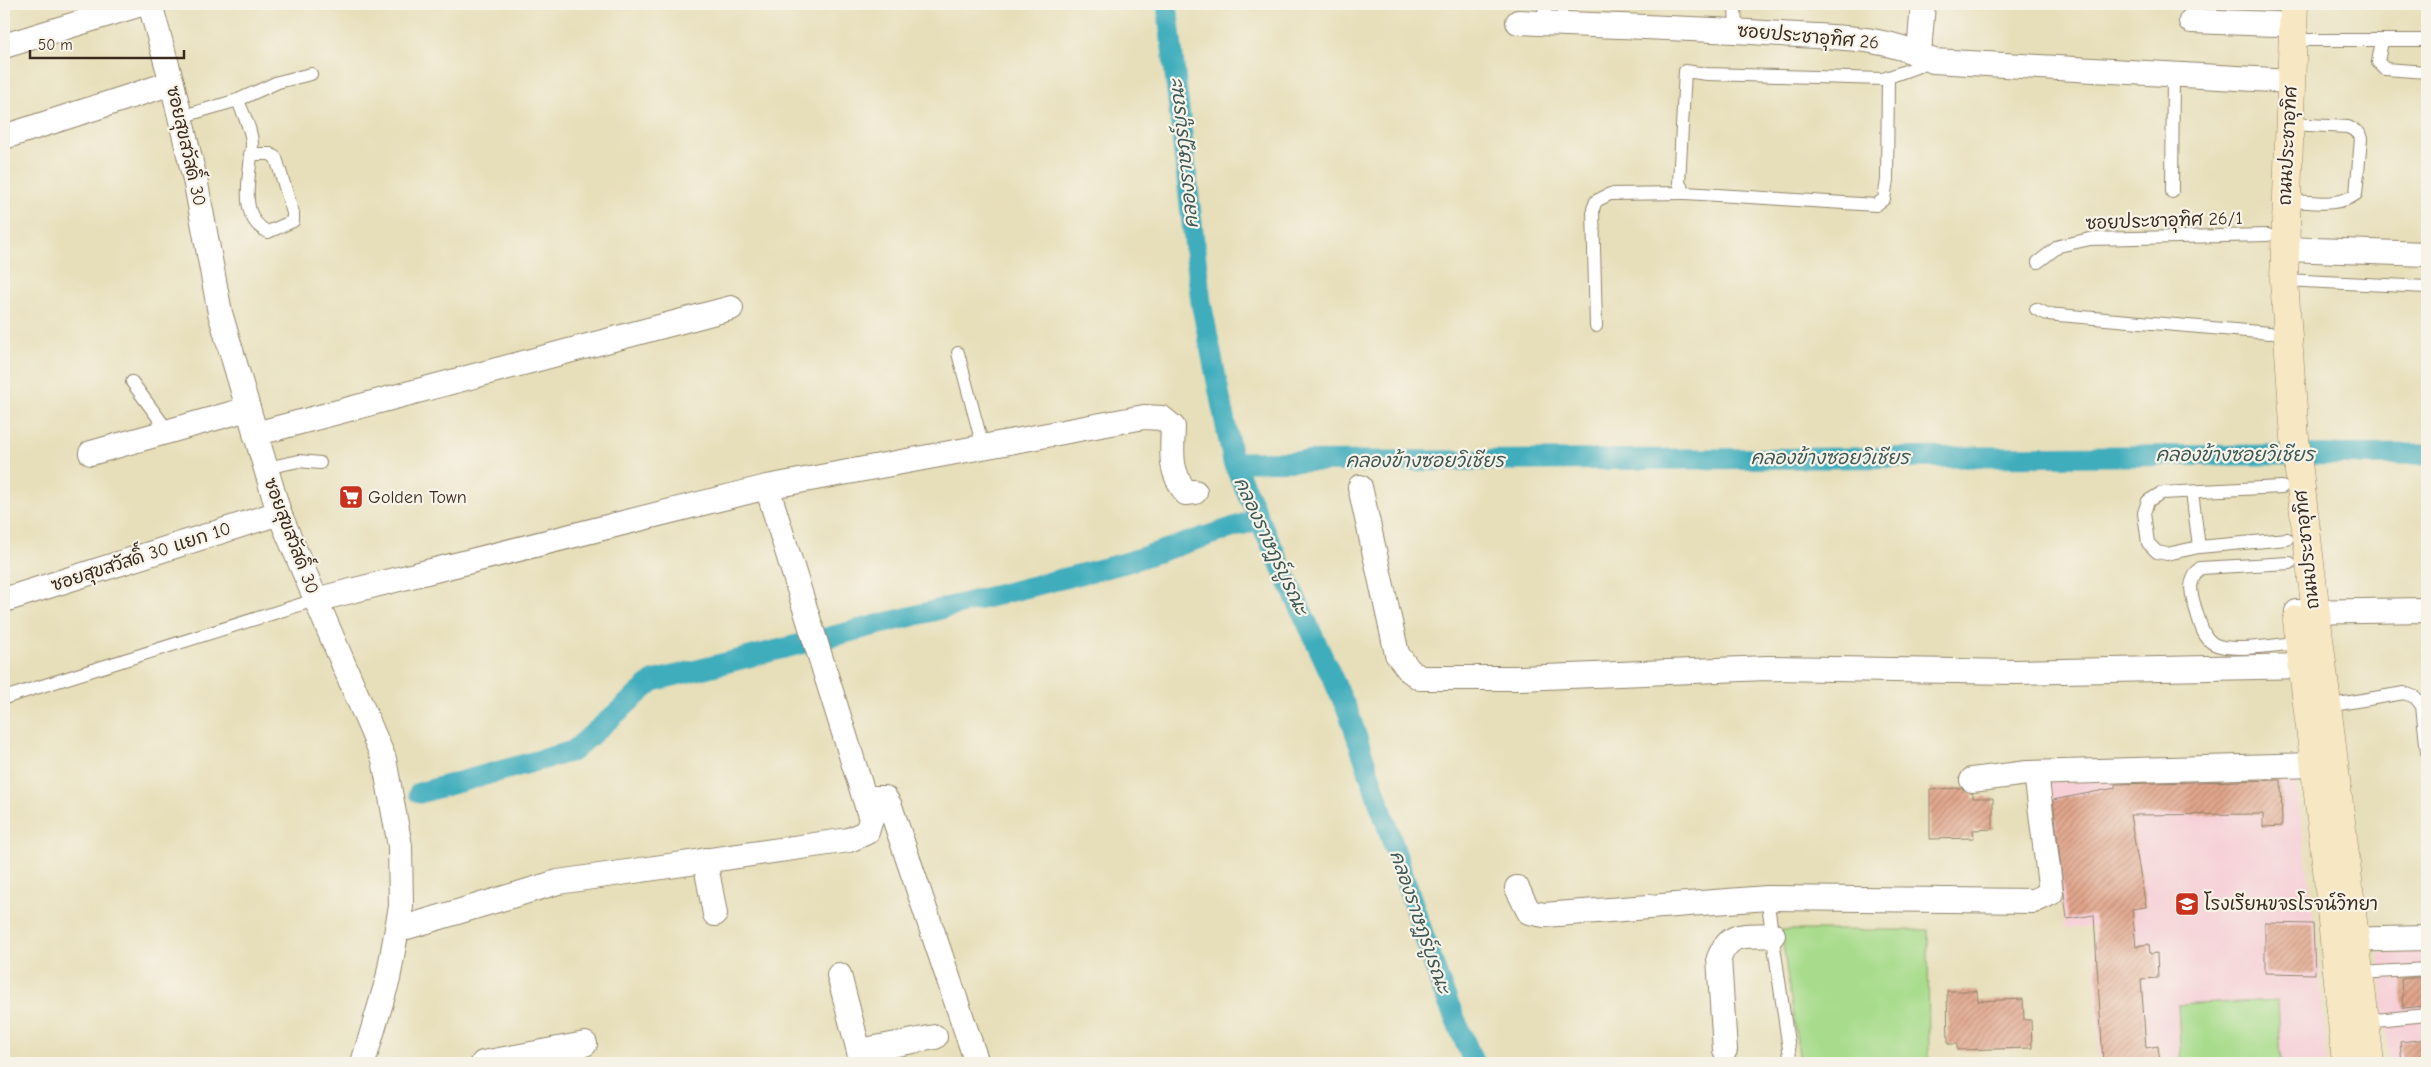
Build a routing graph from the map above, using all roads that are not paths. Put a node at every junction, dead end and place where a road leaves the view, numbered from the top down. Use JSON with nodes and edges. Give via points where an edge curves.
{"nodes":[{"id":1,"x":141,"y":4,"type":"edge"},
{"id":2,"x":150,"y":4,"type":"edge"},
{"id":3,"x":1736,"y":4,"type":"edge"},
{"id":4,"x":1923,"y":4,"type":"edge"},
{"id":5,"x":2294,"y":4,"type":"edge"},
{"id":6,"x":1546,"y":14,"type":"edge"},
{"id":7,"x":2191,"y":21,"type":"dead end"},
{"id":8,"x":1518,"y":22,"type":"dead end"},
{"id":9,"x":2281,"y":22,"type":"edge"},
{"id":10,"x":1736,"y":31,"type":"junction"},
{"id":11,"x":2427,"y":40,"type":"edge"},
{"id":12,"x":2382,"y":41,"type":"junction"},
{"id":13,"x":4,"y":46,"type":"edge"},
{"id":14,"x":1926,"y":57,"type":"junction"},
{"id":15,"x":2427,"y":72,"type":"edge"},
{"id":16,"x":311,"y":74,"type":"dead end"},
{"id":17,"x":2173,"y":74,"type":"junction"},
{"id":18,"x":1888,"y":77,"type":"junction"},
{"id":19,"x":2283,"y":80,"type":"junction"},
{"id":20,"x":172,"y":83,"type":"junction"},
{"id":21,"x":238,"y":100,"type":"junction"},
{"id":22,"x":180,"y":117,"type":"junction"},
{"id":23,"x":2290,"y":124,"type":"junction"},
{"id":24,"x":4,"y":137,"type":"edge"},
{"id":25,"x":250,"y":154,"type":"junction"},
{"id":26,"x":2172,"y":192,"type":"dead end"},
{"id":27,"x":1684,"y":193,"type":"junction"},
{"id":28,"x":2285,"y":201,"type":"junction"},
{"id":29,"x":2276,"y":242,"type":"junction"},
{"id":30,"x":2427,"y":254,"type":"edge"},
{"id":31,"x":2038,"y":262,"type":"dead end"},
{"id":32,"x":2284,"y":280,"type":"junction"},
{"id":33,"x":2427,"y":287,"type":"edge"},
{"id":34,"x":731,"y":308,"type":"dead end"},
{"id":35,"x":2036,"y":309,"type":"dead end"},
{"id":36,"x":1596,"y":326,"type":"dead end"},
{"id":37,"x":2270,"y":333,"type":"junction"},
{"id":38,"x":958,"y":354,"type":"dead end"},
{"id":39,"x":132,"y":382,"type":"dead end"},
{"id":40,"x":248,"y":409,"type":"junction"},
{"id":41,"x":168,"y":432,"type":"junction"},
{"id":42,"x":255,"y":434,"type":"junction"},
{"id":43,"x":2286,"y":438,"type":"junction"},
{"id":44,"x":983,"y":447,"type":"junction"},
{"id":45,"x":90,"y":453,"type":"dead end"},
{"id":46,"x":320,"y":463,"type":"dead end"},
{"id":47,"x":266,"y":468,"type":"junction"},
{"id":48,"x":2286,"y":472,"type":"junction"},
{"id":49,"x":767,"y":487,"type":"junction"},
{"id":50,"x":1360,"y":487,"type":"dead end"},
{"id":51,"x":1195,"y":492,"type":"dead end"},
{"id":52,"x":2192,"y":492,"type":"junction"},
{"id":53,"x":278,"y":513,"type":"junction"},
{"id":54,"x":2199,"y":547,"type":"junction"},
{"id":55,"x":2289,"y":551,"type":"junction"},
{"id":56,"x":4,"y":600,"type":"edge"},
{"id":57,"x":315,"y":600,"type":"junction"},
{"id":58,"x":2427,"y":610,"type":"edge"},
{"id":59,"x":2305,"y":612,"type":"junction"},
{"id":60,"x":2300,"y":654,"type":"junction"},
{"id":61,"x":4,"y":698,"type":"edge"},
{"id":62,"x":2327,"y":706,"type":"junction"},
{"id":63,"x":2427,"y":752,"type":"edge"},
{"id":64,"x":2314,"y":765,"type":"junction"},
{"id":65,"x":2036,"y":773,"type":"junction"},
{"id":66,"x":1972,"y":780,"type":"dead end"},
{"id":67,"x":865,"y":798,"type":"junction"},
{"id":68,"x":705,"y":860,"type":"junction"},
{"id":69,"x":1517,"y":888,"type":"dead end"},
{"id":70,"x":1767,"y":898,"type":"junction"},
{"id":71,"x":715,"y":914,"type":"dead end"},
{"id":72,"x":397,"y":930,"type":"junction"},
{"id":73,"x":1772,"y":935,"type":"junction"},
{"id":74,"x":2427,"y":938,"type":"edge"},
{"id":75,"x":2345,"y":940,"type":"junction"},
{"id":76,"x":2427,"y":969,"type":"edge"},
{"id":77,"x":2360,"y":972,"type":"junction"},
{"id":78,"x":840,"y":975,"type":"dead end"},
{"id":79,"x":2427,"y":1015,"type":"edge"},
{"id":80,"x":2365,"y":1021,"type":"junction"},
{"id":81,"x":936,"y":1037,"type":"dead end"},
{"id":82,"x":585,"y":1044,"type":"dead end"},
{"id":83,"x":1725,"y":1050,"type":"dead end"},
{"id":84,"x":861,"y":1057,"type":"edge"},
{"id":85,"x":363,"y":1063,"type":"edge"},
{"id":86,"x":484,"y":1063,"type":"edge"},
{"id":87,"x":977,"y":1063,"type":"edge"},
{"id":88,"x":1790,"y":1063,"type":"edge"},
{"id":89,"x":2346,"y":1063,"type":"edge"},
{"id":90,"x":2370,"y":1063,"type":"edge"}],
"edges":[{"from":1,"to":13,"type":"street"},
{"from":2,"to":20,"type":"street","name":"ซอยสุขสวัสดิ์ 30"},
{"from":3,"to":10,"type":"lane"},
{"from":4,"to":14,"type":"street"},
{"from":5,"to":9,"type":"main road","name":"ถนนประชาอุทิศ"},
{"from":6,"to":8,"type":"street","name":"ซอยประชาอุทิศ 26"},
{"from":6,"to":10,"type":"street","name":"ซอยประชาอุทิศ 26"},
{"from":7,"to":9,"type":"street"},
{"from":9,"to":12,"type":"lane"},
{"from":9,"to":19,"type":"main road","name":"ถนนประชาอุทิศ"},
{"from":10,"to":14,"type":"street","name":"ซอยประชาอุทิศ 26","via":[[1861,40],[1890,44]]},
{"from":11,"to":12,"type":"lane"},
{"from":12,"to":15,"type":"lane","via":[[2378,62],[2385,70]]},
{"from":14,"to":17,"type":"street","name":"ซอยประชาอุทิศ 26"},
{"from":14,"to":18,"type":"lane"},
{"from":16,"to":21,"type":"lane","via":[[278,82]]},
{"from":17,"to":19,"type":"street","name":"ซอยประชาอุทิศ 26"},
{"from":17,"to":26,"type":"lane"},
{"from":18,"to":27,"type":"lane","via":[[1887,180],[1884,199],[1876,205]]},
{"from":18,"to":27,"type":"lane","via":[[1685,71],[1678,167],[1679,183]]},
{"from":19,"to":23,"type":"main road","name":"ถนนประชาอุทิศ"},
{"from":19,"to":29,"type":"main road","name":"ถนนประชาอุทิศ"},
{"from":20,"to":22,"type":"street","name":"ซอยสุขสวัสดิ์ 30"},
{"from":20,"to":24,"type":"street"},
{"from":21,"to":22,"type":"lane"},
{"from":21,"to":25,"type":"lane","via":[[250,131]]},
{"from":22,"to":40,"type":"street","name":"ซอยสุขสวัสดิ์ 30","via":[[220,313]]},
{"from":23,"to":28,"type":"main road","name":"ถนนประชาอุทิศ"},
{"from":23,"to":28,"type":"lane","via":[[2348,127],[2361,139],[2356,194],[2347,201],[2338,202]]},
{"from":25,"to":25,"type":"lane","via":[[248,204],[258,227],[268,232],[292,221],[293,213],[276,158],[270,154]]},
{"from":27,"to":36,"type":"lane","via":[[1610,194],[1596,201],[1593,209]]},
{"from":28,"to":29,"type":"main road","name":"ถนนประชาอุทิศ"},
{"from":29,"to":30,"type":"street"},
{"from":29,"to":31,"type":"lane","name":"ซอยประชาอุทิศ 26/1","via":[[2090,239],[2059,246]]},
{"from":29,"to":32,"type":"main road","name":"ถนนประชาอุทิศ"},
{"from":29,"to":37,"type":"main road","name":"ถนนประชาอุทิศ"},
{"from":32,"to":33,"type":"lane"},
{"from":32,"to":43,"type":"main road","name":"ถนนประชาอุทิศ"},
{"from":34,"to":42,"type":"street"},
{"from":35,"to":37,"type":"lane","via":[[2047,314]]},
{"from":37,"to":43,"type":"main road","name":"ถนนประชาอุทิศ"},
{"from":38,"to":44,"type":"lane"},
{"from":39,"to":41,"type":"lane"},
{"from":40,"to":41,"type":"street"},
{"from":40,"to":42,"type":"street","name":"ซอยสุขสวัสดิ์ 30"},
{"from":41,"to":45,"type":"street"},
{"from":42,"to":47,"type":"street","name":"ซอยสุขสวัสดิ์ 30"},
{"from":43,"to":48,"type":"main road","name":"ถนนประชาอุทิศ"},
{"from":44,"to":49,"type":"street"},
{"from":44,"to":51,"type":"street","via":[[1144,417],[1162,418],[1173,427],[1171,462],[1176,480],[1186,492]]},
{"from":46,"to":47,"type":"lane","via":[[298,461]]},
{"from":47,"to":53,"type":"street","name":"ซอยสุขสวัสดิ์ 30"},
{"from":48,"to":52,"type":"lane"},
{"from":48,"to":55,"type":"main road","name":"ถนนประชาอุทิศ"},
{"from":48,"to":59,"type":"main road","name":"ถนนประชาอุทิศ"},
{"from":49,"to":57,"type":"street"},
{"from":49,"to":67,"type":"street"},
{"from":50,"to":60,"type":"street","via":[[1396,654],[1420,678],[1520,678],[1767,668],[2016,672]]},
{"from":52,"to":54,"type":"lane"},
{"from":52,"to":54,"type":"lane","via":[[2161,493],[2148,501],[2145,520],[2148,543],[2157,552],[2167,554]]},
{"from":53,"to":56,"type":"street","name":"ซอยสุขสวัสดิ์ 30 แยก 10"},
{"from":53,"to":57,"type":"street","name":"ซอยสุขสวัสดิ์ 30"},
{"from":54,"to":55,"type":"lane"},
{"from":55,"to":59,"type":"main road","name":"ถนนประชาอุทิศ"},
{"from":55,"to":60,"type":"lane","via":[[2200,568],[2192,577],[2189,588],[2204,633],[2213,644]]},
{"from":57,"to":61,"type":"lane"},
{"from":57,"to":72,"type":"street","name":"ซอยสุขสวัสดิ์ 30","via":[[384,759],[400,846],[401,906]]},
{"from":58,"to":59,"type":"street"},
{"from":59,"to":60,"type":"main road","name":"ถนนประชาอุทิศ"},
{"from":59,"to":62,"type":"main road","name":"ถนนประชาอุทิศ"},
{"from":60,"to":64,"type":"main road","name":"ถนนประชาอุทิศ"},
{"from":62,"to":63,"type":"lane","via":[[2404,693],[2415,697],[2422,706]]},
{"from":62,"to":75,"type":"main road","name":"ถนนประชาอุทิศ"},
{"from":64,"to":65,"type":"street"},
{"from":64,"to":75,"type":"main road","name":"ถนนประชาอุทิศ"},
{"from":65,"to":66,"type":"street"},
{"from":65,"to":70,"type":"street","via":[[2050,893],[2034,901]]},
{"from":67,"to":68,"type":"street","via":[[871,819],[867,832],[850,840]]},
{"from":67,"to":87,"type":"street","via":[[885,798],[890,806]]},
{"from":68,"to":71,"type":"street"},
{"from":68,"to":72,"type":"street","via":[[558,882]]},
{"from":69,"to":70,"type":"street","via":[[1529,912],[1544,916]]},
{"from":70,"to":73,"type":"lane"},
{"from":72,"to":85,"type":"street","name":"ซอยสุขสวัสดิ์ 30","via":[[388,979]]},
{"from":73,"to":83,"type":"street","via":[[1732,938],[1724,944],[1719,958]]},
{"from":73,"to":88,"type":"lane"},
{"from":74,"to":75,"type":"street"},
{"from":75,"to":77,"type":"main road","name":"ถนนประชาอุทิศ"},
{"from":75,"to":89,"type":"main road","name":"ถนนประชาอุทิศ"},
{"from":76,"to":77,"type":"lane"},
{"from":77,"to":80,"type":"main road","name":"ถนนประชาอุทิศ"},
{"from":78,"to":84,"type":"street"},
{"from":79,"to":80,"type":"lane"},
{"from":80,"to":90,"type":"main road","name":"ถนนประชาอุทิศ"},
{"from":81,"to":84,"type":"street"},
{"from":82,"to":86,"type":"street"}]}
